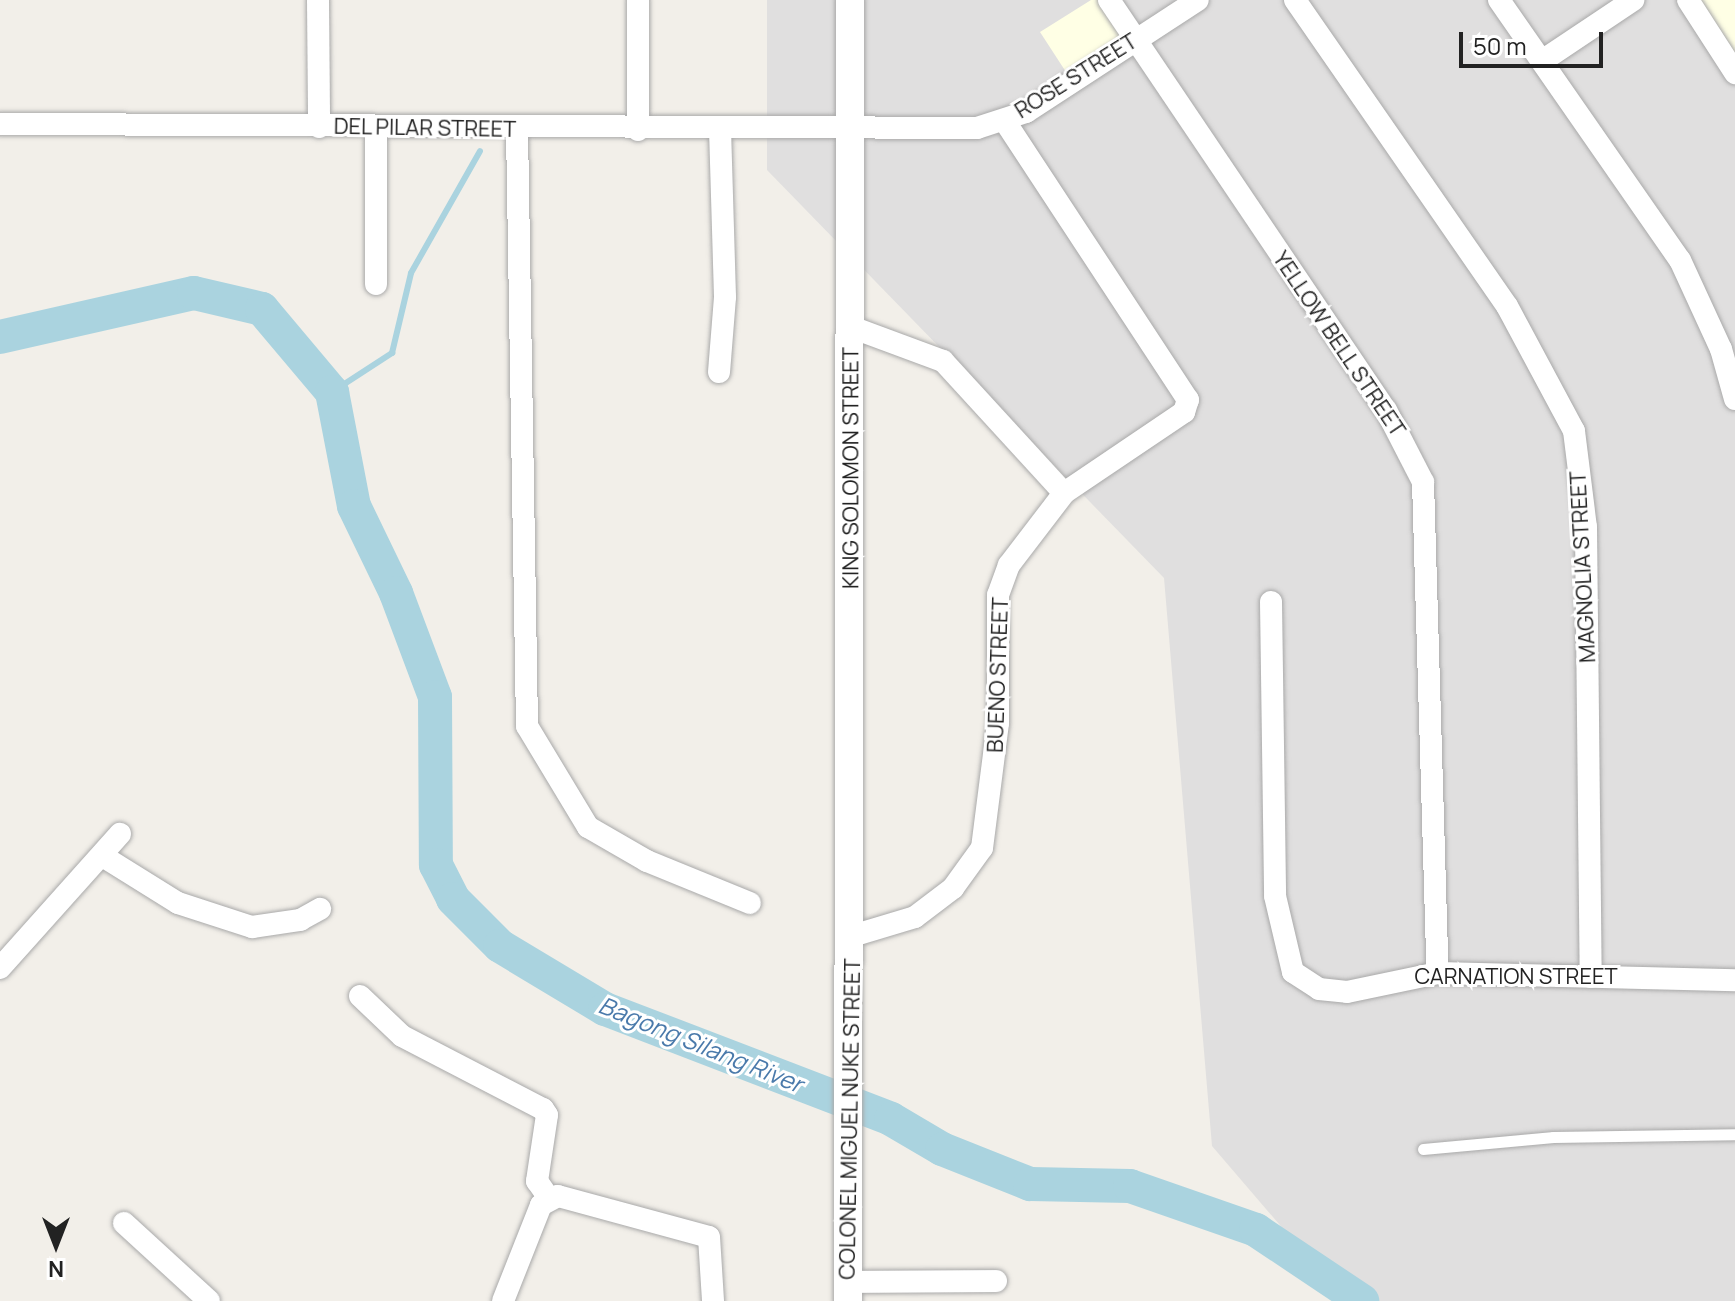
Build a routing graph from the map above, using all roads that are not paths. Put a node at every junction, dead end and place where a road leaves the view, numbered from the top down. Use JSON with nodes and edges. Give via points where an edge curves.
{"nodes":[{"id":1,"x":318,"y":0,"type":"edge"},
{"id":2,"x":638,"y":0,"type":"edge"},
{"id":3,"x":850,"y":0,"type":"edge"},
{"id":4,"x":1109,"y":0,"type":"edge"},
{"id":5,"x":1198,"y":0,"type":"edge"},
{"id":6,"x":1295,"y":0,"type":"edge"},
{"id":7,"x":1499,"y":0,"type":"edge"},
{"id":8,"x":1633,"y":0,"type":"edge"},
{"id":9,"x":1688,"y":0,"type":"edge"},
{"id":10,"x":1133,"y":40,"type":"junction"},
{"id":11,"x":1542,"y":61,"type":"junction"},
{"id":12,"x":1735,"y":73,"type":"edge"},
{"id":13,"x":1005,"y":121,"type":"junction"},
{"id":14,"x":0,"y":124,"type":"edge"},
{"id":15,"x":319,"y":127,"type":"junction"},
{"id":16,"x":376,"y":127,"type":"junction"},
{"id":17,"x":517,"y":129,"type":"junction"},
{"id":18,"x":638,"y":130,"type":"junction"},
{"id":19,"x":720,"y":131,"type":"junction"},
{"id":20,"x":851,"y":132,"type":"junction"},
{"id":21,"x":376,"y":284,"type":"dead end"},
{"id":22,"x":851,"y":327,"type":"junction"},
{"id":23,"x":719,"y":372,"type":"dead end"},
{"id":24,"x":1735,"y":399,"type":"edge"},
{"id":25,"x":1064,"y":493,"type":"junction"},
{"id":26,"x":1271,"y":602,"type":"dead end"},
{"id":27,"x":120,"y":834,"type":"dead end"},
{"id":28,"x":104,"y":857,"type":"junction"},
{"id":29,"x":750,"y":903,"type":"dead end"},
{"id":30,"x":320,"y":909,"type":"dead end"},
{"id":31,"x":852,"y":936,"type":"junction"},
{"id":32,"x":0,"y":968,"type":"edge"},
{"id":33,"x":1438,"y":973,"type":"junction"},
{"id":34,"x":1591,"y":977,"type":"junction"},
{"id":35,"x":1735,"y":980,"type":"edge"},
{"id":36,"x":360,"y":996,"type":"dead end"},
{"id":37,"x":1735,"y":1134,"type":"edge"},
{"id":38,"x":1423,"y":1149,"type":"dead end"},
{"id":39,"x":549,"y":1198,"type":"junction"},
{"id":40,"x":124,"y":1223,"type":"dead end"},
{"id":41,"x":996,"y":1281,"type":"dead end"},
{"id":42,"x":848,"y":1292,"type":"edge"},
{"id":43,"x":209,"y":1301,"type":"edge"},
{"id":44,"x":503,"y":1301,"type":"edge"},
{"id":45,"x":713,"y":1301,"type":"edge"}],
"edges":[{"from":1,"to":15,"type":"street"},
{"from":2,"to":18,"type":"street"},
{"from":3,"to":20,"type":"street","name":"KING SOLOMON STREET"},
{"from":4,"to":10,"type":"street","name":"YELLOW BELL STREET"},
{"from":5,"to":10,"type":"street","name":"ROSE STREET"},
{"from":6,"to":34,"type":"street","name":"MAGNOLIA STREET","via":[[1507,306],[1574,431],[1586,527]]},
{"from":7,"to":11,"type":"street"},
{"from":8,"to":11,"type":"street"},
{"from":9,"to":12,"type":"street"},
{"from":10,"to":13,"type":"street","name":"ROSE STREET"},
{"from":10,"to":33,"type":"street","name":"YELLOW BELL STREET","via":[[1386,410],[1423,482]]},
{"from":11,"to":24,"type":"street","via":[[1680,260],[1721,349]]},
{"from":13,"to":20,"type":"street","name":"ROSE STREET","via":[[947,131]]},
{"from":13,"to":25,"type":"street","name":"BUENO STREET","via":[[1188,400],[1184,412]]},
{"from":14,"to":15,"type":"street","name":"DEL PILAR STREET"},
{"from":15,"to":16,"type":"street","name":"DEL PILAR STREET"},
{"from":16,"to":17,"type":"street","name":"DEL PILAR STREET"},
{"from":16,"to":21,"type":"street"},
{"from":17,"to":18,"type":"street","name":"DEL PILAR STREET"},
{"from":17,"to":29,"type":"street","via":[[527,726],[588,827],[647,861]]},
{"from":18,"to":19,"type":"street","name":"DEL PILAR STREET"},
{"from":19,"to":20,"type":"street","name":"DEL PILAR STREET"},
{"from":19,"to":23,"type":"street","via":[[725,297]]},
{"from":20,"to":22,"type":"street","name":"KING SOLOMON STREET"},
{"from":22,"to":25,"type":"street","via":[[943,361]]},
{"from":22,"to":31,"type":"street","name":"KING SOLOMON STREET"},
{"from":25,"to":31,"type":"street","name":"BUENO STREET","via":[[1009,565],[998,595],[998,723],[982,848],[953,888],[915,917]]},
{"from":26,"to":33,"type":"street","name":"CARNATION STREET","via":[[1275,896],[1293,972],[1319,989],[1347,992]]},
{"from":27,"to":28,"type":"street"},
{"from":28,"to":30,"type":"street","via":[[178,903],[252,927],[300,920]]},
{"from":28,"to":32,"type":"street"},
{"from":31,"to":42,"type":"street","name":"COLONEL MIGUEL NUKE STREET"},
{"from":33,"to":34,"type":"street","name":"CARNATION STREET"},
{"from":34,"to":35,"type":"street","name":"CARNATION STREET"},
{"from":36,"to":39,"type":"street","via":[[402,1036],[543,1109],[547,1115],[537,1181]]},
{"from":37,"to":38,"type":"lane","via":[[1553,1137]]},
{"from":39,"to":44,"type":"street"},
{"from":39,"to":45,"type":"street","via":[[707,1235]]},
{"from":40,"to":43,"type":"street"},
{"from":41,"to":42,"type":"street"}]}
